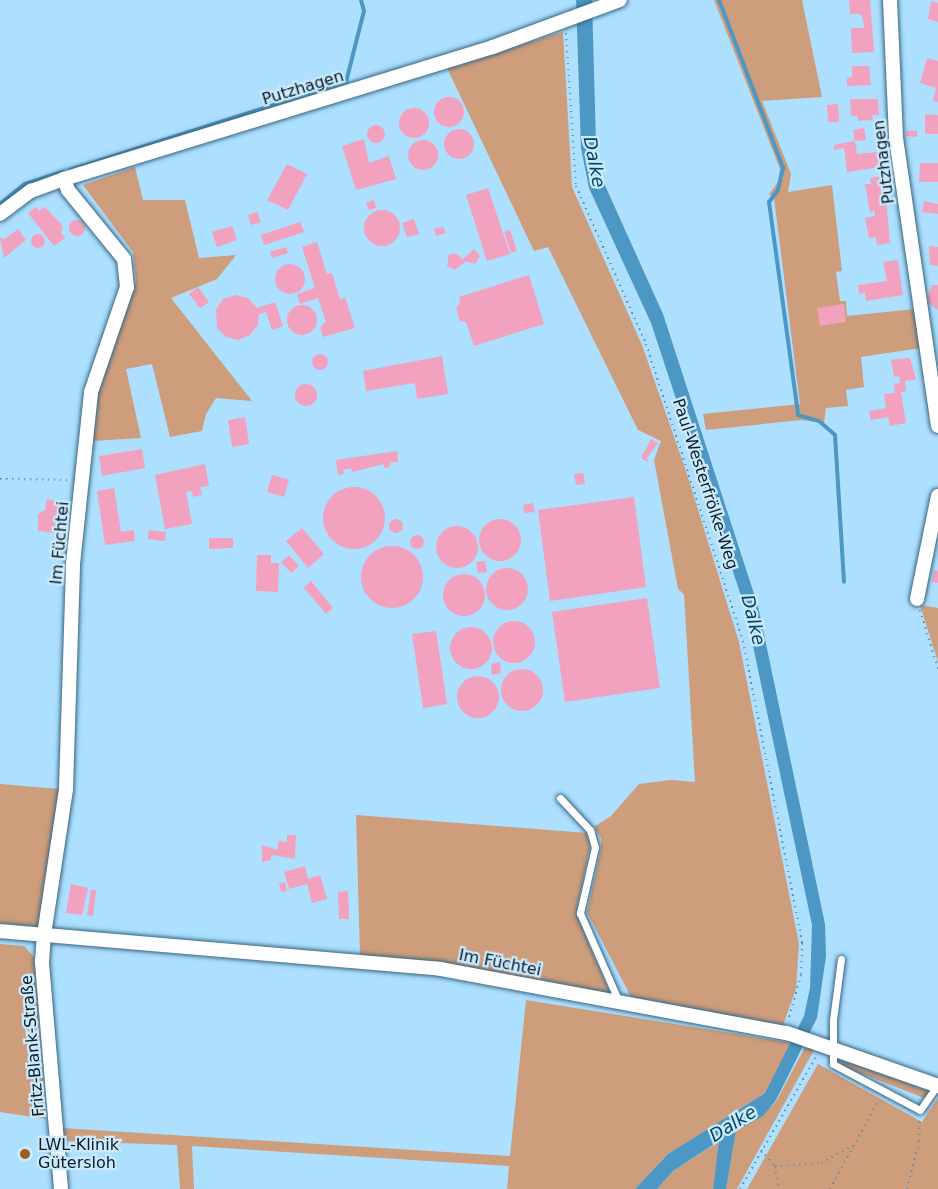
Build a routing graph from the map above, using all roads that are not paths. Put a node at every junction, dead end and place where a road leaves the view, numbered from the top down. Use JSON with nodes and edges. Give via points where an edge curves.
{"nodes":[{"id":1,"x":620,"y":0,"type":"edge"},
{"id":2,"x":890,"y":0,"type":"edge"},
{"id":3,"x":64,"y":179,"type":"junction"},
{"id":4,"x":0,"y":214,"type":"edge"},
{"id":5,"x":938,"y":426,"type":"edge"},
{"id":6,"x":938,"y":496,"type":"edge"},
{"id":7,"x":917,"y":599,"type":"road end"},
{"id":8,"x":560,"y":798,"type":"dead end"},
{"id":9,"x":0,"y":931,"type":"edge"},
{"id":10,"x":44,"y":935,"type":"junction"},
{"id":11,"x":841,"y":958,"type":"dead end"},
{"id":12,"x":619,"y":1002,"type":"junction"},
{"id":13,"x":825,"y":1045,"type":"junction"},
{"id":14,"x":938,"y":1086,"type":"edge"},
{"id":15,"x":61,"y":1189,"type":"edge"}],
"edges":[{"from":1,"to":3,"type":"street","name":"Putzhagen","via":[[568,20]]},
{"from":2,"to":5,"type":"street","name":"Putzhagen","via":[[896,138]]},
{"from":3,"to":4,"type":"street","name":"Putzhagen","via":[[31,191]]},
{"from":3,"to":10,"type":"street","name":"Im Füchtei","via":[[68,190],[124,259],[128,287],[91,392],[74,564],[66,789]]},
{"from":6,"to":7,"type":"street"},
{"from":8,"to":12,"type":"lane","via":[[590,830],[595,847],[580,913],[619,993]]},
{"from":9,"to":10,"type":"street","name":"Im Füchtei"},
{"from":10,"to":12,"type":"street","name":"Im Füchtei","via":[[440,969]]},
{"from":10,"to":15,"type":"street","name":"Fritz-Blank-Straße","via":[[42,962]]},
{"from":11,"to":13,"type":"lane"},
{"from":12,"to":13,"type":"street","name":"Im Füchtei","via":[[786,1032]]},
{"from":13,"to":14,"type":"street","name":"Im Füchtei"},
{"from":13,"to":14,"type":"lane","via":[[833,1064],[920,1110]]}]}
